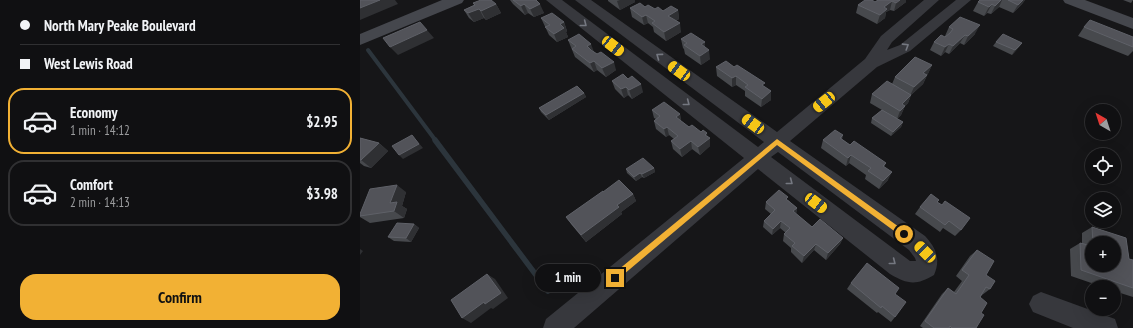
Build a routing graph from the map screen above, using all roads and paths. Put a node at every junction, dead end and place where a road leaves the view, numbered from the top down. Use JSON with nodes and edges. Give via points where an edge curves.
{"nodes":[{"id":1,"x":456,"y":0,"type":"edge"},
{"id":2,"x":553,"y":0,"type":"edge"},
{"id":3,"x":582,"y":0,"type":"edge"},
{"id":4,"x":932,"y":0,"type":"edge"},
{"id":5,"x":964,"y":0,"type":"edge"},
{"id":6,"x":1071,"y":0,"type":"edge"},
{"id":7,"x":1133,"y":24,"type":"edge"},
{"id":8,"x":360,"y":40,"type":"edge"},
{"id":9,"x":871,"y":63,"type":"junction"},
{"id":10,"x":777,"y":141,"type":"junction"},
{"id":11,"x":758,"y":157,"type":"junction"},
{"id":12,"x":1041,"y":304,"type":"dead end"},
{"id":13,"x":555,"y":328,"type":"edge"},
{"id":14,"x":1106,"y":328,"type":"edge"}],
"edges":[{"from":1,"to":8,"type":"street"},
{"from":2,"to":11,"type":"street","one_way":true},
{"from":10,"to":3,"type":"street","one_way":true},
{"from":4,"to":9,"type":"street","via":[[886,38]]},
{"from":9,"to":5,"type":"street","one_way":true,"via":[[905,48]]},
{"from":6,"to":7,"type":"street"},
{"from":9,"to":10,"type":"street"},
{"from":10,"to":11,"type":"street"},
{"from":11,"to":10,"type":"street","one_way":true,"via":[[898,266],[909,272],[918,273],[926,267],[928,260],[925,252],[916,243]]},
{"from":11,"to":13,"type":"street"},
{"from":12,"to":14,"type":"street"}]}
